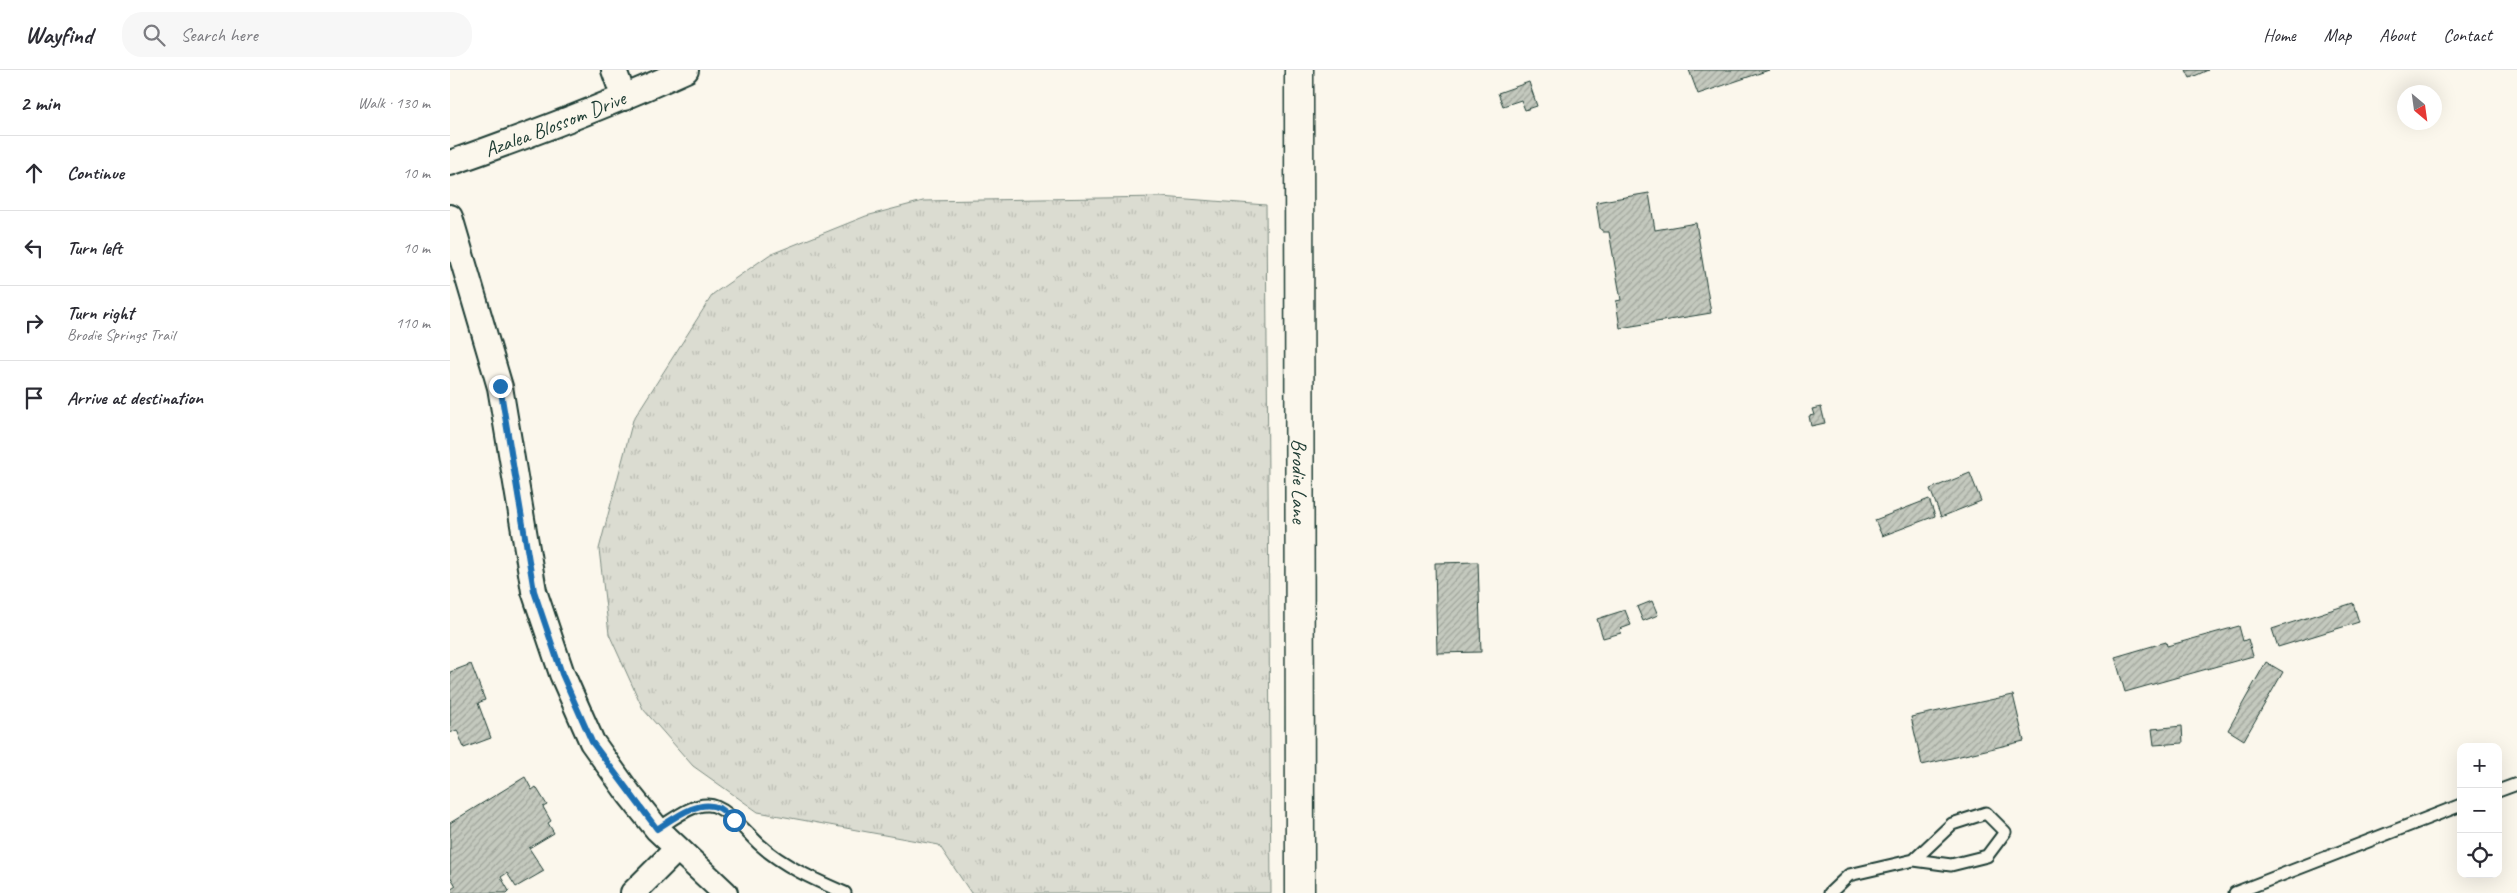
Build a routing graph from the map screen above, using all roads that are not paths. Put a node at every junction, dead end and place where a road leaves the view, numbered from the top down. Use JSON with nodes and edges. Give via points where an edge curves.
{"nodes":[{"id":1,"x":614,"y":70,"type":"edge"},
{"id":2,"x":686,"y":70,"type":"edge"},
{"id":3,"x":1299,"y":70,"type":"edge"},
{"id":4,"x":624,"y":98,"type":"junction"},
{"id":5,"x":450,"y":163,"type":"edge"},
{"id":6,"x":450,"y":217,"type":"edge"},
{"id":7,"x":2517,"y":784,"type":"edge"},
{"id":8,"x":2502,"y":790,"type":"edge"},
{"id":9,"x":2457,"y":807,"type":"edge"},
{"id":10,"x":657,"y":829,"type":"junction"},
{"id":11,"x":677,"y":850,"type":"junction"},
{"id":12,"x":1914,"y":860,"type":"junction"},
{"id":13,"x":633,"y":893,"type":"edge"},
{"id":14,"x":725,"y":893,"type":"edge"},
{"id":15,"x":845,"y":893,"type":"edge"},
{"id":16,"x":1300,"y":893,"type":"edge"},
{"id":17,"x":1830,"y":893,"type":"edge"},
{"id":18,"x":2235,"y":893,"type":"edge"}],
"edges":[{"from":1,"to":4,"type":"street"},
{"from":2,"to":4,"type":"street","name":"Azalea Blossom Drive"},
{"from":3,"to":16,"type":"main road","name":"Brodie Lane"},
{"from":4,"to":5,"type":"street","name":"Azalea Blossom Drive"},
{"from":6,"to":10,"type":"street","via":[[500,386],[534,591],[562,674],[592,742]]},
{"from":7,"to":8,"type":"lane"},
{"from":9,"to":18,"type":"lane"},
{"from":10,"to":11,"type":"street"},
{"from":10,"to":15,"type":"lane","via":[[708,804],[719,808],[760,845],[792,868]]},
{"from":11,"to":13,"type":"street"},
{"from":11,"to":14,"type":"street"},
{"from":12,"to":12,"type":"lane","via":[[1951,865],[1987,856],[2005,832],[1986,813],[1952,824]]},
{"from":12,"to":17,"type":"lane","via":[[1848,875]]}]}
